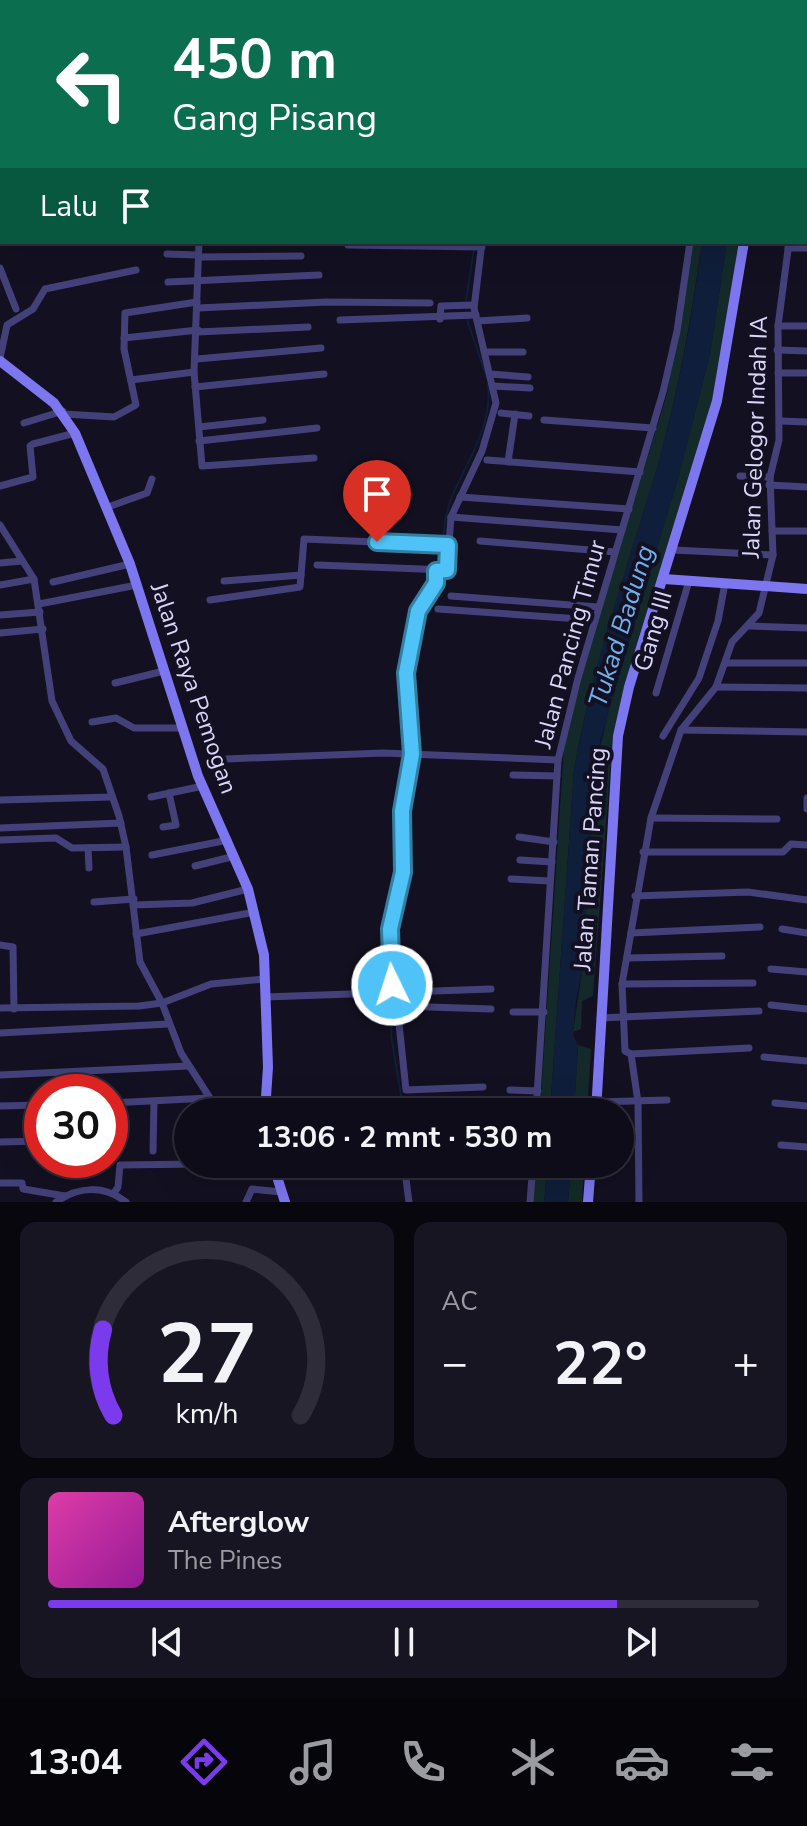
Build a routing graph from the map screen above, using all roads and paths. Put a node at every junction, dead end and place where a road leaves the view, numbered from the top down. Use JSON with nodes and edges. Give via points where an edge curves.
{"nodes":[{"id":1,"x":199,"y":244,"type":"edge"},
{"id":2,"x":690,"y":244,"type":"edge"},
{"id":3,"x":744,"y":244,"type":"edge"},
{"id":4,"x":348,"y":245,"type":"dead end"},
{"id":5,"x":478,"y":245,"type":"edge"},
{"id":6,"x":788,"y":245,"type":"edge"},
{"id":7,"x":807,"y":246,"type":"edge"},
{"id":8,"x":167,"y":254,"type":"dead end"},
{"id":9,"x":198,"y":256,"type":"junction"},
{"id":10,"x":301,"y":256,"type":"dead end"},
{"id":11,"x":0,"y":268,"type":"edge"},
{"id":12,"x":136,"y":270,"type":"dead end"},
{"id":13,"x":319,"y":275,"type":"dead end"},
{"id":14,"x":196,"y":281,"type":"junction"},
{"id":15,"x":168,"y":282,"type":"dead end"},
{"id":16,"x":430,"y":303,"type":"dead end"},
{"id":17,"x":198,"y":305,"type":"junction"},
{"id":18,"x":470,"y":305,"type":"junction"},
{"id":19,"x":16,"y":309,"type":"dead end"},
{"id":20,"x":472,"y":317,"type":"junction"},
{"id":21,"x":527,"y":318,"type":"dead end"},
{"id":22,"x":440,"y":319,"type":"junction"},
{"id":23,"x":340,"y":320,"type":"dead end"},
{"id":24,"x":778,"y":326,"type":"junction"},
{"id":25,"x":807,"y":326,"type":"edge"},
{"id":26,"x":308,"y":327,"type":"dead end"},
{"id":27,"x":198,"y":331,"type":"junction"},
{"id":28,"x":124,"y":338,"type":"junction"},
{"id":29,"x":321,"y":348,"type":"dead end"},
{"id":30,"x":777,"y":350,"type":"junction"},
{"id":31,"x":807,"y":351,"type":"edge"},
{"id":32,"x":485,"y":352,"type":"junction"},
{"id":33,"x":523,"y":352,"type":"dead end"},
{"id":34,"x":0,"y":359,"type":"edge"},
{"id":35,"x":197,"y":359,"type":"junction"},
{"id":36,"x":194,"y":372,"type":"junction"},
{"id":37,"x":778,"y":373,"type":"junction"},
{"id":38,"x":807,"y":373,"type":"edge"},
{"id":39,"x":324,"y":374,"type":"dead end"},
{"id":40,"x":490,"y":374,"type":"junction"},
{"id":41,"x":528,"y":377,"type":"dead end"},
{"id":42,"x":131,"y":380,"type":"junction"},
{"id":43,"x":493,"y":386,"type":"junction"},
{"id":44,"x":195,"y":387,"type":"junction"},
{"id":45,"x":530,"y":388,"type":"dead end"},
{"id":46,"x":63,"y":412,"type":"junction"},
{"id":47,"x":501,"y":413,"type":"dead end"},
{"id":48,"x":515,"y":414,"type":"junction"},
{"id":49,"x":529,"y":416,"type":"dead end"},
{"id":50,"x":263,"y":420,"type":"dead end"},
{"id":51,"x":544,"y":420,"type":"dead end"},
{"id":52,"x":780,"y":421,"type":"junction"},
{"id":53,"x":807,"y":422,"type":"edge"},
{"id":54,"x":24,"y":423,"type":"dead end"},
{"id":55,"x":199,"y":427,"type":"junction"},
{"id":56,"x":317,"y":428,"type":"dead end"},
{"id":57,"x":653,"y":428,"type":"junction"},
{"id":58,"x":75,"y":433,"type":"junction"},
{"id":59,"x":199,"y":441,"type":"junction"},
{"id":60,"x":314,"y":458,"type":"dead end"},
{"id":61,"x":487,"y":460,"type":"dead end"},
{"id":62,"x":508,"y":462,"type":"junction"},
{"id":63,"x":640,"y":472,"type":"junction"},
{"id":64,"x":740,"y":476,"type":"dead end"},
{"id":65,"x":152,"y":479,"type":"dead end"},
{"id":66,"x":769,"y":481,"type":"junction"},
{"id":67,"x":0,"y":486,"type":"edge"},
{"id":68,"x":807,"y":487,"type":"edge"},
{"id":69,"x":460,"y":497,"type":"junction"},
{"id":70,"x":108,"y":507,"type":"junction"},
{"id":71,"x":629,"y":509,"type":"junction"},
{"id":72,"x":451,"y":517,"type":"junction"},
{"id":73,"x":0,"y":525,"type":"edge"},
{"id":74,"x":622,"y":530,"type":"junction"},
{"id":75,"x":772,"y":531,"type":"junction"},
{"id":76,"x":807,"y":531,"type":"edge"},
{"id":77,"x":480,"y":541,"type":"dead end"},
{"id":78,"x":444,"y":545,"type":"junction"},
{"id":79,"x":674,"y":550,"type":"junction"},
{"id":80,"x":615,"y":552,"type":"junction"},
{"id":81,"x":773,"y":555,"type":"junction"},
{"id":82,"x":22,"y":561,"type":"junction"},
{"id":83,"x":0,"y":563,"type":"edge"},
{"id":84,"x":130,"y":564,"type":"junction"},
{"id":85,"x":317,"y":565,"type":"dead end"},
{"id":86,"x":440,"y":571,"type":"junction"},
{"id":87,"x":301,"y":575,"type":"junction"},
{"id":88,"x":34,"y":579,"type":"junction"},
{"id":89,"x":664,"y":579,"type":"junction"},
{"id":90,"x":224,"y":581,"type":"dead end"},
{"id":91,"x":689,"y":581,"type":"junction"},
{"id":92,"x":53,"y":582,"type":"dead end"},
{"id":93,"x":725,"y":583,"type":"junction"},
{"id":94,"x":0,"y":585,"type":"edge"},
{"id":95,"x":137,"y":585,"type":"junction"},
{"id":96,"x":767,"y":586,"type":"junction"},
{"id":97,"x":807,"y":589,"type":"edge"},
{"id":98,"x":451,"y":596,"type":"dead end"},
{"id":99,"x":210,"y":600,"type":"dead end"},
{"id":100,"x":42,"y":606,"type":"junction"},
{"id":101,"x":598,"y":607,"type":"junction"},
{"id":102,"x":438,"y":609,"type":"dead end"},
{"id":103,"x":0,"y":615,"type":"edge"},
{"id":104,"x":594,"y":620,"type":"junction"},
{"id":105,"x":750,"y":626,"type":"junction"},
{"id":106,"x":807,"y":628,"type":"edge"},
{"id":107,"x":43,"y":629,"type":"junction"},
{"id":108,"x":0,"y":633,"type":"edge"},
{"id":109,"x":726,"y":663,"type":"junction"},
{"id":110,"x":807,"y":663,"type":"edge"},
{"id":111,"x":164,"y":671,"type":"junction"},
{"id":112,"x":115,"y":683,"type":"dead end"},
{"id":113,"x":716,"y":687,"type":"junction"},
{"id":114,"x":807,"y":688,"type":"edge"},
{"id":115,"x":656,"y":693,"type":"dead end"},
{"id":116,"x":92,"y":722,"type":"dead end"},
{"id":117,"x":182,"y":728,"type":"junction"},
{"id":118,"x":681,"y":730,"type":"junction"},
{"id":119,"x":807,"y":732,"type":"edge"},
{"id":120,"x":663,"y":736,"type":"dead end"},
{"id":121,"x":415,"y":755,"type":"junction"},
{"id":122,"x":226,"y":759,"type":"dead end"},
{"id":123,"x":558,"y":760,"type":"junction"},
{"id":124,"x":513,"y":775,"type":"dead end"},
{"id":125,"x":557,"y":776,"type":"junction"},
{"id":126,"x":203,"y":786,"type":"junction"},
{"id":127,"x":169,"y":793,"type":"junction"},
{"id":128,"x":112,"y":797,"type":"junction"},
{"id":129,"x":151,"y":797,"type":"dead end"},
{"id":130,"x":807,"y":798,"type":"edge"},
{"id":131,"x":0,"y":800,"type":"edge"},
{"id":132,"x":807,"y":809,"type":"edge"},
{"id":133,"x":651,"y":818,"type":"junction"},
{"id":134,"x":777,"y":819,"type":"dead end"},
{"id":135,"x":121,"y":823,"type":"junction"},
{"id":136,"x":163,"y":827,"type":"dead end"},
{"id":137,"x":0,"y":828,"type":"edge"},
{"id":138,"x":519,"y":837,"type":"dead end"},
{"id":139,"x":0,"y":840,"type":"edge"},
{"id":140,"x":229,"y":840,"type":"junction"},
{"id":141,"x":554,"y":842,"type":"junction"},
{"id":142,"x":807,"y":845,"type":"edge"},
{"id":143,"x":126,"y":847,"type":"junction"},
{"id":144,"x":88,"y":848,"type":"junction"},
{"id":145,"x":643,"y":852,"type":"junction"},
{"id":146,"x":152,"y":855,"type":"dead end"},
{"id":147,"x":235,"y":856,"type":"junction"},
{"id":148,"x":520,"y":860,"type":"dead end"},
{"id":149,"x":552,"y":862,"type":"junction"},
{"id":150,"x":195,"y":866,"type":"dead end"},
{"id":151,"x":89,"y":868,"type":"dead end"},
{"id":152,"x":511,"y":879,"type":"dead end"},
{"id":153,"x":550,"y":881,"type":"junction"},
{"id":154,"x":248,"y":889,"type":"junction"},
{"id":155,"x":635,"y":896,"type":"junction"},
{"id":156,"x":807,"y":900,"type":"edge"},
{"id":157,"x":94,"y":902,"type":"dead end"},
{"id":158,"x":137,"y":904,"type":"junction"},
{"id":159,"x":255,"y":912,"type":"junction"},
{"id":160,"x":760,"y":927,"type":"dead end"},
{"id":161,"x":782,"y":929,"type":"dead end"},
{"id":162,"x":631,"y":933,"type":"junction"},
{"id":163,"x":807,"y":933,"type":"edge"},
{"id":164,"x":139,"y":934,"type":"junction"},
{"id":165,"x":0,"y":945,"type":"edge"},
{"id":166,"x":722,"y":956,"type":"dead end"},
{"id":167,"x":627,"y":958,"type":"junction"},
{"id":168,"x":771,"y":969,"type":"dead end"},
{"id":169,"x":807,"y":972,"type":"edge"},
{"id":170,"x":265,"y":979,"type":"junction"},
{"id":171,"x":753,"y":983,"type":"dead end"},
{"id":172,"x":622,"y":984,"type":"junction"},
{"id":173,"x":491,"y":989,"type":"dead end"},
{"id":174,"x":394,"y":994,"type":"junction"},
{"id":175,"x":265,"y":997,"type":"junction"},
{"id":176,"x":162,"y":1003,"type":"junction"},
{"id":177,"x":771,"y":1005,"type":"dead end"},
{"id":178,"x":398,"y":1006,"type":"junction"},
{"id":179,"x":0,"y":1008,"type":"edge"},
{"id":180,"x":14,"y":1009,"type":"junction"},
{"id":181,"x":491,"y":1009,"type":"dead end"},
{"id":182,"x":807,"y":1009,"type":"edge"},
{"id":183,"x":759,"y":1011,"type":"dead end"},
{"id":184,"x":513,"y":1012,"type":"dead end"},
{"id":185,"x":544,"y":1012,"type":"junction"},
{"id":186,"x":621,"y":1017,"type":"junction"},
{"id":187,"x":600,"y":1018,"type":"junction"},
{"id":188,"x":168,"y":1024,"type":"junction"},
{"id":189,"x":0,"y":1033,"type":"edge"},
{"id":190,"x":749,"y":1048,"type":"dead end"},
{"id":191,"x":631,"y":1054,"type":"junction"},
{"id":192,"x":764,"y":1057,"type":"dead end"},
{"id":193,"x":807,"y":1061,"type":"edge"},
{"id":194,"x":188,"y":1066,"type":"junction"},
{"id":195,"x":0,"y":1075,"type":"edge"},
{"id":196,"x":483,"y":1087,"type":"dead end"},
{"id":197,"x":510,"y":1090,"type":"dead end"},
{"id":198,"x":410,"y":1091,"type":"junction"},
{"id":199,"x":538,"y":1091,"type":"junction"},
{"id":200,"x":209,"y":1098,"type":"edge"},
{"id":201,"x":266,"y":1098,"type":"edge"},
{"id":202,"x":409,"y":1098,"type":"edge"},
{"id":203,"x":537,"y":1098,"type":"edge"},
{"id":204,"x":597,"y":1098,"type":"edge"},
{"id":205,"x":174,"y":1100,"type":"edge"},
{"id":206,"x":667,"y":1100,"type":"dead end"},
{"id":207,"x":154,"y":1101,"type":"junction"},
{"id":208,"x":128,"y":1102,"type":"edge"},
{"id":209,"x":634,"y":1102,"type":"edge"},
{"id":210,"x":638,"y":1102,"type":"junction"},
{"id":211,"x":775,"y":1103,"type":"dead end"},
{"id":212,"x":24,"y":1105,"type":"edge"},
{"id":213,"x":0,"y":1106,"type":"edge"},
{"id":214,"x":807,"y":1106,"type":"edge"},
{"id":215,"x":24,"y":1141,"type":"edge"},
{"id":216,"x":0,"y":1142,"type":"edge"},
{"id":217,"x":781,"y":1145,"type":"dead end"},
{"id":218,"x":807,"y":1147,"type":"edge"},
{"id":219,"x":153,"y":1151,"type":"dead end"},
{"id":220,"x":174,"y":1164,"type":"edge"},
{"id":221,"x":410,"y":1178,"type":"edge"},
{"id":222,"x":532,"y":1178,"type":"edge"},
{"id":223,"x":590,"y":1178,"type":"edge"},
{"id":224,"x":0,"y":1183,"type":"edge"},
{"id":225,"x":114,"y":1193,"type":"junction"},
{"id":226,"x":65,"y":1196,"type":"junction"},
{"id":227,"x":283,"y":1197,"type":"edge"},
{"id":228,"x":124,"y":1201,"type":"edge"},
{"id":229,"x":56,"y":1202,"type":"edge"},
{"id":230,"x":246,"y":1202,"type":"edge"},
{"id":231,"x":409,"y":1202,"type":"edge"},
{"id":232,"x":530,"y":1202,"type":"edge"},
{"id":233,"x":588,"y":1202,"type":"edge"},
{"id":234,"x":639,"y":1202,"type":"edge"}],
"edges":[{"from":1,"to":9,"type":"street"},
{"from":2,"to":57,"type":"street","name":"Jalan Pancing Timur","via":[[677,331]]},
{"from":3,"to":79,"type":"street","name":"Jalan Taman Pancing","via":[[717,401]]},
{"from":4,"to":5,"type":"street"},
{"from":5,"to":18,"type":"street"},
{"from":6,"to":7,"type":"street"},
{"from":6,"to":24,"type":"street","name":"Jalan Gelogor Indah IA"},
{"from":8,"to":9,"type":"street"},
{"from":9,"to":10,"type":"street"},
{"from":9,"to":14,"type":"street"},
{"from":11,"to":19,"type":"street"},
{"from":12,"to":34,"type":"street","via":[[45,289],[33,309],[7,325]]},
{"from":13,"to":14,"type":"street"},
{"from":14,"to":15,"type":"street"},
{"from":14,"to":17,"type":"street"},
{"from":16,"to":17,"type":"street"},
{"from":17,"to":27,"type":"street"},
{"from":17,"to":28,"type":"street","via":[[127,311]]},
{"from":18,"to":20,"type":"street"},
{"from":18,"to":22,"type":"street","via":[[441,306]]},
{"from":20,"to":21,"type":"street"},
{"from":20,"to":22,"type":"street"},
{"from":20,"to":32,"type":"street"},
{"from":22,"to":23,"type":"street"},
{"from":24,"to":25,"type":"street"},
{"from":24,"to":30,"type":"street","name":"Jalan Gelogor Indah IA"},
{"from":26,"to":27,"type":"street"},
{"from":27,"to":28,"type":"street"},
{"from":27,"to":35,"type":"street"},
{"from":28,"to":42,"type":"street"},
{"from":29,"to":35,"type":"street"},
{"from":30,"to":31,"type":"street"},
{"from":30,"to":37,"type":"street","name":"Jalan Gelogor Indah IA"},
{"from":32,"to":33,"type":"street"},
{"from":32,"to":40,"type":"street"},
{"from":34,"to":46,"type":"street","name":"Jalan Raya Pemogan"},
{"from":35,"to":36,"type":"street"},
{"from":36,"to":42,"type":"street"},
{"from":36,"to":44,"type":"street"},
{"from":37,"to":38,"type":"street"},
{"from":37,"to":52,"type":"street","name":"Jalan Gelogor Indah IA"},
{"from":39,"to":44,"type":"street"},
{"from":40,"to":41,"type":"street"},
{"from":40,"to":43,"type":"street"},
{"from":42,"to":46,"type":"street","via":[[137,403],[114,417]]},
{"from":43,"to":45,"type":"street"},
{"from":43,"to":69,"type":"street","via":[[495,408]]},
{"from":44,"to":55,"type":"street"},
{"from":46,"to":54,"type":"street"},
{"from":46,"to":58,"type":"street","name":"Jalan Raya Pemogan"},
{"from":47,"to":48,"type":"street"},
{"from":48,"to":49,"type":"street"},
{"from":48,"to":62,"type":"street"},
{"from":50,"to":55,"type":"street"},
{"from":51,"to":57,"type":"street"},
{"from":52,"to":53,"type":"street"},
{"from":52,"to":66,"type":"street","name":"Jalan Gelogor Indah IA"},
{"from":55,"to":59,"type":"street"},
{"from":56,"to":59,"type":"street"},
{"from":57,"to":63,"type":"street","name":"Jalan Pancing Timur"},
{"from":58,"to":67,"type":"street","via":[[30,446],[33,477]]},
{"from":58,"to":70,"type":"street","name":"Jalan Raya Pemogan"},
{"from":59,"to":60,"type":"street","via":[[204,468]]},
{"from":61,"to":62,"type":"street"},
{"from":62,"to":63,"type":"street"},
{"from":63,"to":71,"type":"street","name":"Jalan Pancing Timur"},
{"from":64,"to":66,"type":"street"},
{"from":65,"to":70,"type":"street","via":[[147,493]]},
{"from":66,"to":68,"type":"street"},
{"from":66,"to":75,"type":"street","name":"Jalan Gelogor Indah IA"},
{"from":69,"to":71,"type":"street"},
{"from":69,"to":72,"type":"street"},
{"from":70,"to":84,"type":"street","name":"Jalan Raya Pemogan"},
{"from":71,"to":74,"type":"street","name":"Jalan Pancing Timur"},
{"from":72,"to":74,"type":"street"},
{"from":72,"to":78,"type":"street"},
{"from":73,"to":82,"type":"street"},
{"from":74,"to":80,"type":"street","name":"Jalan Pancing Timur"},
{"from":75,"to":76,"type":"street"},
{"from":75,"to":81,"type":"street","name":"Jalan Gelogor Indah IA"},
{"from":77,"to":80,"type":"street"},
{"from":78,"to":86,"type":"street"},
{"from":78,"to":87,"type":"street","via":[[304,539]]},
{"from":79,"to":81,"type":"street"},
{"from":79,"to":89,"type":"street","name":"Jalan Taman Pancing"},
{"from":80,"to":101,"type":"street","name":"Jalan Pancing Timur"},
{"from":81,"to":96,"type":"street","name":"Jalan Gelogor Indah IA"},
{"from":82,"to":83,"type":"street"},
{"from":82,"to":88,"type":"street"},
{"from":84,"to":92,"type":"street"},
{"from":84,"to":95,"type":"street","name":"Jalan Raya Pemogan"},
{"from":85,"to":86,"type":"street"},
{"from":86,"to":121,"type":"street","via":[[418,611],[406,673]]},
{"from":87,"to":90,"type":"street"},
{"from":87,"to":99,"type":"street","via":[[297,589]]},
{"from":88,"to":94,"type":"street"},
{"from":88,"to":100,"type":"street"},
{"from":89,"to":91,"type":"street"},
{"from":89,"to":187,"type":"street","name":"Jalan Taman Pancing","via":[[618,736]]},
{"from":91,"to":93,"type":"street"},
{"from":91,"to":115,"type":"street","name":"Gang III"},
{"from":93,"to":96,"type":"street"},
{"from":93,"to":120,"type":"street","via":[[699,678]]},
{"from":95,"to":100,"type":"street"},
{"from":95,"to":111,"type":"street","name":"Jalan Raya Pemogan"},
{"from":96,"to":97,"type":"street"},
{"from":96,"to":105,"type":"street","name":"Jalan Gelogor Indah IA"},
{"from":98,"to":101,"type":"street"},
{"from":100,"to":103,"type":"street"},
{"from":100,"to":107,"type":"street"},
{"from":101,"to":104,"type":"street","name":"Jalan Pancing Timur"},
{"from":102,"to":104,"type":"street"},
{"from":104,"to":123,"type":"street","name":"Jalan Pancing Timur"},
{"from":105,"to":106,"type":"street"},
{"from":105,"to":109,"type":"street","name":"Jalan Gelogor Indah IA","via":[[732,642]]},
{"from":107,"to":108,"type":"street"},
{"from":107,"to":128,"type":"street","via":[[52,701],[71,741],[103,769]]},
{"from":109,"to":110,"type":"street"},
{"from":109,"to":113,"type":"street","name":"Jalan Gelogor Indah IA"},
{"from":111,"to":112,"type":"street"},
{"from":111,"to":117,"type":"street","name":"Jalan Raya Pemogan"},
{"from":113,"to":114,"type":"street"},
{"from":113,"to":118,"type":"street","name":"Jalan Gelogor Indah IA"},
{"from":116,"to":117,"type":"street","via":[[116,718],[134,728]]},
{"from":117,"to":126,"type":"street","name":"Jalan Raya Pemogan"},
{"from":118,"to":119,"type":"street"},
{"from":118,"to":133,"type":"street"},
{"from":121,"to":122,"type":"street"},
{"from":121,"to":123,"type":"street"},
{"from":121,"to":174,"type":"street","via":[[402,811],[403,872],[390,929]]},
{"from":123,"to":125,"type":"street","name":"Jalan Pancing Timur"},
{"from":124,"to":125,"type":"street"},
{"from":125,"to":141,"type":"street","name":"Jalan Pancing Timur"},
{"from":126,"to":127,"type":"street"},
{"from":126,"to":140,"type":"street","name":"Jalan Raya Pemogan"},
{"from":127,"to":129,"type":"street"},
{"from":127,"to":136,"type":"street","via":[[176,825]]},
{"from":128,"to":131,"type":"street"},
{"from":128,"to":135,"type":"street"},
{"from":130,"to":132,"type":"street"},
{"from":133,"to":134,"type":"street"},
{"from":133,"to":145,"type":"street"},
{"from":135,"to":137,"type":"street"},
{"from":135,"to":143,"type":"street"},
{"from":138,"to":141,"type":"street"},
{"from":139,"to":144,"type":"street","via":[[56,838],[72,848]]},
{"from":140,"to":146,"type":"street"},
{"from":140,"to":147,"type":"street","name":"Jalan Raya Pemogan"},
{"from":141,"to":149,"type":"street","name":"Jalan Pancing Timur"},
{"from":142,"to":145,"type":"street","via":[[791,844],[783,852]]},
{"from":143,"to":144,"type":"street"},
{"from":143,"to":158,"type":"street"},
{"from":144,"to":151,"type":"street"},
{"from":145,"to":155,"type":"street"},
{"from":147,"to":150,"type":"street"},
{"from":147,"to":154,"type":"street","name":"Jalan Raya Pemogan"},
{"from":148,"to":149,"type":"street"},
{"from":149,"to":153,"type":"street","name":"Jalan Pancing Timur"},
{"from":152,"to":153,"type":"street"},
{"from":153,"to":185,"type":"street","name":"Jalan Pancing Timur"},
{"from":154,"to":158,"type":"street","via":[[192,903]]},
{"from":154,"to":159,"type":"street","name":"Jalan Raya Pemogan"},
{"from":155,"to":156,"type":"street","via":[[760,892]]},
{"from":155,"to":162,"type":"street"},
{"from":157,"to":158,"type":"street"},
{"from":158,"to":164,"type":"street"},
{"from":159,"to":164,"type":"street"},
{"from":159,"to":170,"type":"street","name":"Jalan Raya Pemogan"},
{"from":160,"to":162,"type":"street"},
{"from":161,"to":163,"type":"street"},
{"from":162,"to":167,"type":"street"},
{"from":164,"to":176,"type":"street","via":[[140,962]]},
{"from":165,"to":180,"type":"street","via":[[13,947]]},
{"from":166,"to":167,"type":"street"},
{"from":167,"to":172,"type":"street"},
{"from":168,"to":169,"type":"street"},
{"from":170,"to":175,"type":"street","name":"Jalan Raya Pemogan"},
{"from":170,"to":176,"type":"street","via":[[211,984]]},
{"from":171,"to":172,"type":"street"},
{"from":172,"to":186,"type":"street"},
{"from":173,"to":174,"type":"street"},
{"from":174,"to":175,"type":"street"},
{"from":174,"to":178,"type":"street"},
{"from":175,"to":201,"type":"street","name":"Jalan Raya Pemogan"},
{"from":176,"to":180,"type":"street"},
{"from":176,"to":188,"type":"street"},
{"from":177,"to":182,"type":"street"},
{"from":178,"to":181,"type":"street"},
{"from":178,"to":198,"type":"street","via":[[404,1087]]},
{"from":179,"to":180,"type":"street"},
{"from":183,"to":186,"type":"street"},
{"from":184,"to":185,"type":"street"},
{"from":185,"to":199,"type":"street","name":"Jalan Pancing Timur"},
{"from":186,"to":187,"type":"street"},
{"from":186,"to":191,"type":"street","via":[[625,1051]]},
{"from":187,"to":204,"type":"street","name":"Jalan Taman Pancing"},
{"from":188,"to":189,"type":"street"},
{"from":188,"to":194,"type":"street"},
{"from":190,"to":191,"type":"street"},
{"from":191,"to":210,"type":"street"},
{"from":192,"to":193,"type":"street"},
{"from":194,"to":195,"type":"street"},
{"from":194,"to":200,"type":"street"},
{"from":196,"to":198,"type":"street"},
{"from":197,"to":199,"type":"street"},
{"from":198,"to":202,"type":"street"},
{"from":199,"to":203,"type":"street","name":"Jalan Pancing Timur"},
{"from":205,"to":207,"type":"street"},
{"from":206,"to":210,"type":"street"},
{"from":207,"to":208,"type":"street"},
{"from":207,"to":219,"type":"street"},
{"from":209,"to":210,"type":"street"},
{"from":210,"to":234,"type":"street"},
{"from":211,"to":214,"type":"street"},
{"from":212,"to":213,"type":"street"},
{"from":215,"to":216,"type":"street"},
{"from":217,"to":218,"type":"street"},
{"from":220,"to":225,"type":"street","via":[[120,1165]]},
{"from":221,"to":231,"type":"street"},
{"from":222,"to":232,"type":"street"},
{"from":223,"to":233,"type":"street"},
{"from":224,"to":226,"type":"street","via":[[22,1183],[23,1189]]},
{"from":225,"to":226,"type":"street","via":[[95,1189]]},
{"from":225,"to":228,"type":"street"},
{"from":226,"to":229,"type":"street"},
{"from":227,"to":230,"type":"street","via":[[252,1189]]}]}
